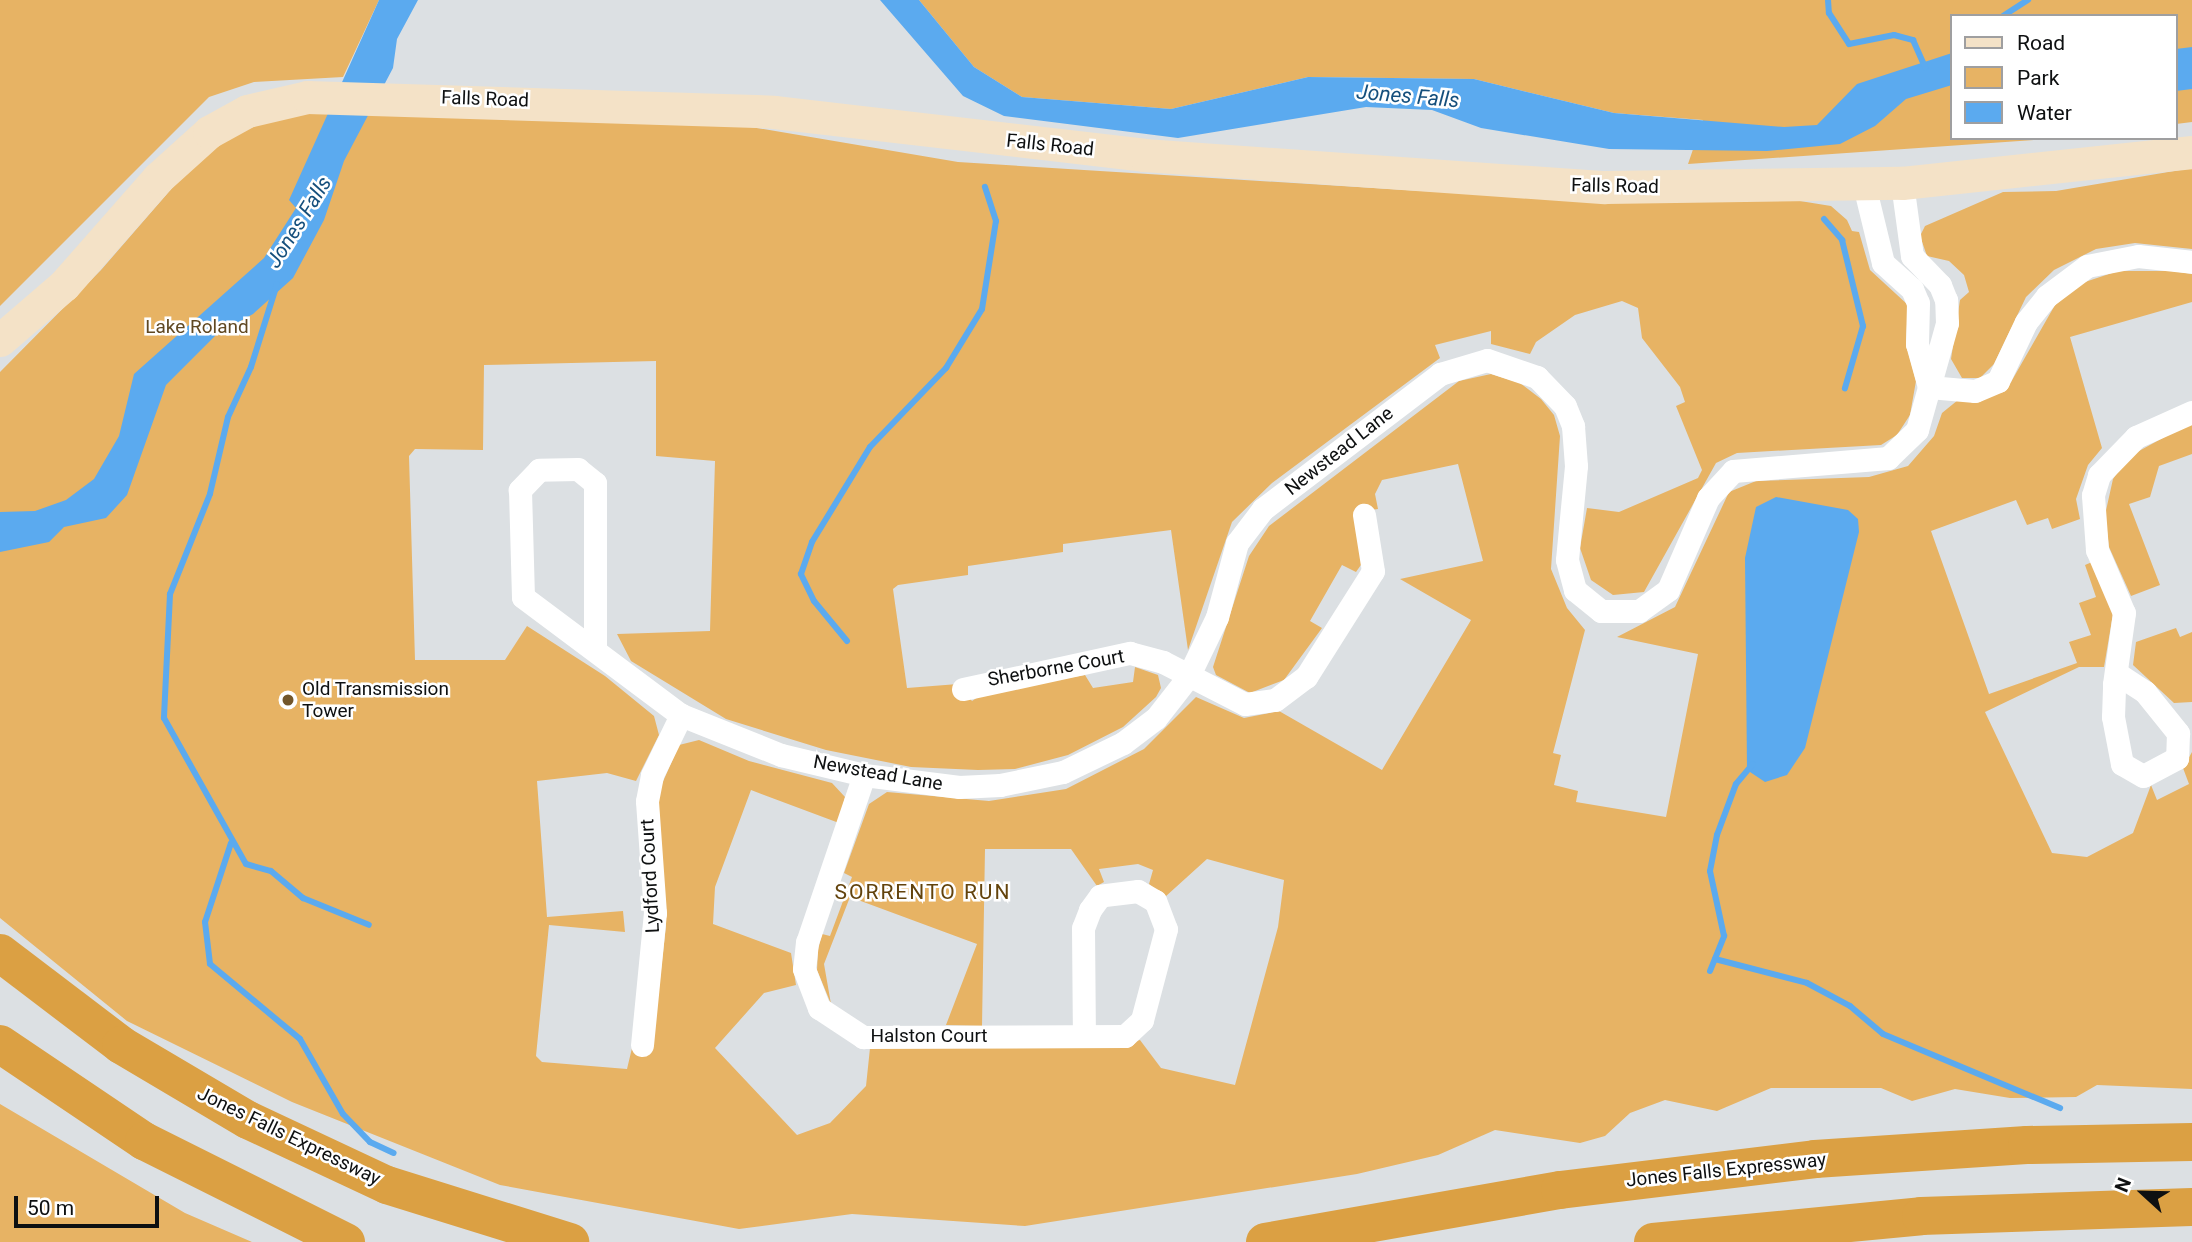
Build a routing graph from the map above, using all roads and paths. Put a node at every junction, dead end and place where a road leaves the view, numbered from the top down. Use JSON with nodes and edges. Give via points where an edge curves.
{"nodes":[{"id":1,"x":2192,"y":152,"type":"edge"},
{"id":2,"x":1902,"y":183,"type":"junction"},
{"id":3,"x":1864,"y":185,"type":"junction"},
{"id":4,"x":2192,"y":262,"type":"edge"},
{"id":5,"x":0,"y":340,"type":"edge"},
{"id":6,"x":1929,"y":387,"type":"junction"},
{"id":7,"x":2192,"y":412,"type":"edge"},
{"id":8,"x":1364,"y":515,"type":"dead end"},
{"id":9,"x":595,"y":646,"type":"junction"},
{"id":10,"x":2116,"y":673,"type":"dead end"},
{"id":11,"x":1188,"y":677,"type":"junction"},
{"id":12,"x":963,"y":689,"type":"dead end"},
{"id":13,"x":681,"y":715,"type":"junction"},
{"id":14,"x":864,"y":775,"type":"junction"},
{"id":15,"x":0,"y":953,"type":"edge"},
{"id":16,"x":1084,"y":1036,"type":"junction"},
{"id":17,"x":0,"y":1044,"type":"edge"},
{"id":18,"x":642,"y":1045,"type":"dead end"},
{"id":19,"x":2192,"y":1142,"type":"edge"},
{"id":20,"x":2192,"y":1206,"type":"edge"},
{"id":21,"x":345,"y":1242,"type":"edge"},
{"id":22,"x":570,"y":1242,"type":"edge"},
{"id":23,"x":1265,"y":1242,"type":"edge"},
{"id":24,"x":1653,"y":1242,"type":"edge"}],
"edges":[{"from":1,"to":2,"type":"main road","name":"Falls Road"},
{"from":2,"to":3,"type":"main road","name":"Falls Road"},
{"from":2,"to":6,"type":"street","name":"Newstead Lane","via":[[1912,256],[1940,285],[1946,300],[1947,323]]},
{"from":3,"to":5,"type":"main road","name":"Falls Road","via":[[1605,187],[1485,180],[1144,155],[774,113],[330,95],[261,107],[209,132],[158,178],[64,285]]},
{"from":3,"to":6,"type":"street","via":[[1883,263],[1912,289],[1918,303],[1917,344]]},
{"from":4,"to":6,"type":"street","via":[[2138,256],[2087,266],[2047,296],[2026,322],[1998,381],[1975,391]]},
{"from":6,"to":11,"type":"street","name":"Newstead Lane","via":[[1917,430],[1888,458],[1733,471],[1708,498],[1668,590],[1639,611],[1612,614],[1587,603],[1570,577],[1577,444],[1565,406],[1524,369],[1487,360],[1453,367],[1247,527],[1234,551],[1217,617]]},
{"from":7,"to":10,"type":"street","via":[[2136,437],[2099,475],[2093,495],[2097,550],[2124,613]]},
{"from":8,"to":11,"type":"street","name":"Sherborne Court","via":[[1373,571],[1324,652],[1292,692],[1260,705],[1245,704]]},
{"from":9,"to":9,"type":"street","name":"Newstead Lane","via":[[595,483],[579,469],[539,470],[520,490],[523,597],[530,607]]},
{"from":9,"to":13,"type":"street","name":"Newstead Lane"},
{"from":11,"to":12,"type":"street","name":"Sherborne Court","via":[[1163,662],[1130,653]]},
{"from":11,"to":14,"type":"street","name":"Newstead Lane","via":[[1156,718],[1123,743],[1062,772],[1000,785],[959,787]]},
{"from":13,"to":14,"type":"street","name":"Newstead Lane","via":[[781,755]]},
{"from":13,"to":18,"type":"street","name":"Lydford Court","via":[[652,775],[647,802],[654,913]]},
{"from":14,"to":16,"type":"street","name":"Halston Court","via":[[807,942],[804,969],[819,1008],[863,1037]]},
{"from":15,"to":22,"type":"highway","name":"Jones Falls Expressway","via":[[121,1045],[248,1120],[387,1185]]},
{"from":16,"to":16,"type":"street","name":"Halston Court","via":[[1125,1035],[1142,1020],[1166,929],[1155,901],[1139,891],[1100,897],[1083,928]]},
{"from":17,"to":21,"type":"highway","via":[[144,1141]]},
{"from":19,"to":23,"type":"highway","name":"Jones Falls Expressway","via":[[2026,1145],[1815,1159],[1560,1190]]},
{"from":20,"to":24,"type":"highway","via":[[1921,1216]]}]}
